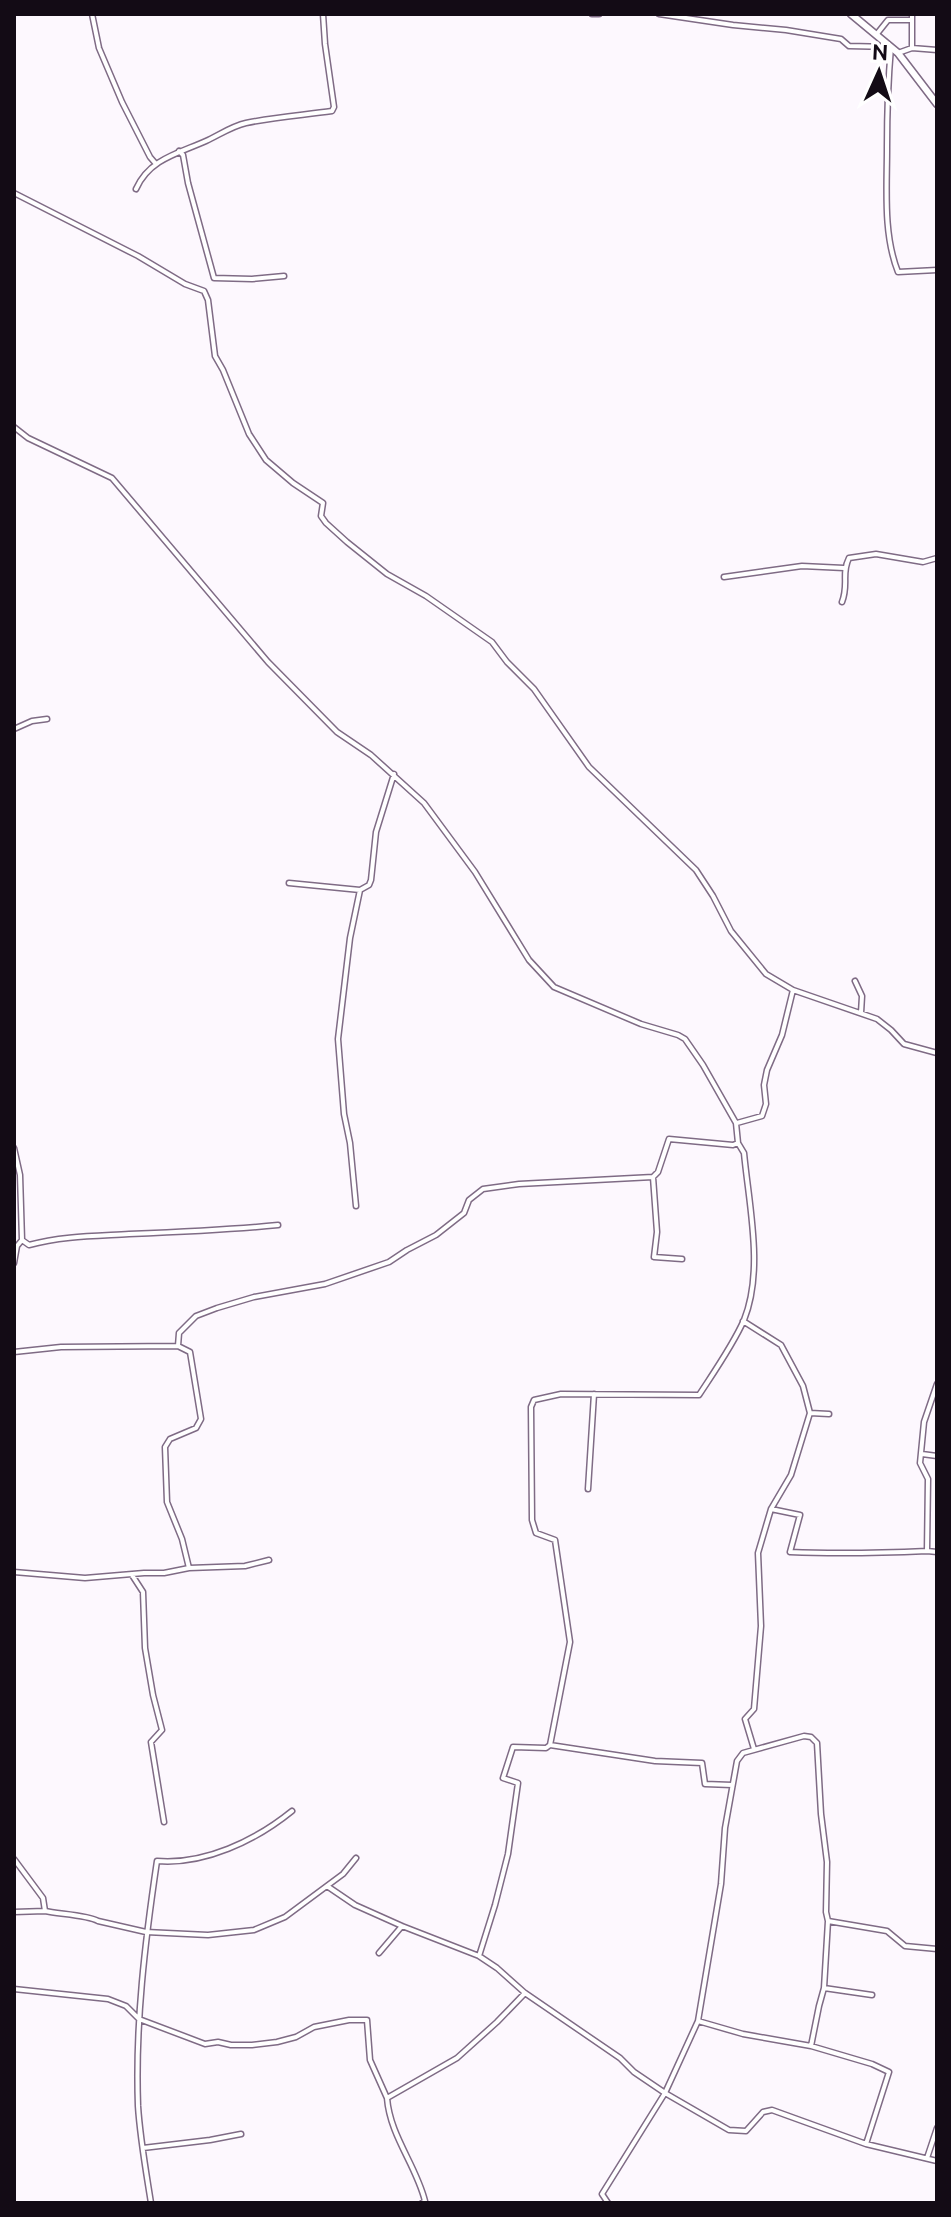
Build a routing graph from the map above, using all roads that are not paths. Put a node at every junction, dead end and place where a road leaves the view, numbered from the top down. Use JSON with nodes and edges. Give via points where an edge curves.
{"nodes":[{"id":1,"x":92,"y":14,"type":"edge"},
{"id":2,"x":323,"y":14,"type":"edge"},
{"id":3,"x":592,"y":14,"type":"edge"},
{"id":4,"x":599,"y":14,"type":"edge"},
{"id":5,"x":659,"y":14,"type":"edge"},
{"id":6,"x":851,"y":14,"type":"edge"},
{"id":7,"x":912,"y":17,"type":"edge"},
{"id":8,"x":876,"y":35,"type":"junction"},
{"id":9,"x":891,"y":47,"type":"junction"},
{"id":10,"x":912,"y":48,"type":"junction"},
{"id":11,"x":937,"y":50,"type":"edge"},
{"id":12,"x":898,"y":53,"type":"junction"},
{"id":13,"x":937,"y":104,"type":"edge"},
{"id":14,"x":179,"y":151,"type":"junction"},
{"id":15,"x":156,"y":164,"type":"junction"},
{"id":16,"x":136,"y":189,"type":"dead end"},
{"id":17,"x":14,"y":193,"type":"edge"},
{"id":18,"x":937,"y":270,"type":"edge"},
{"id":19,"x":284,"y":276,"type":"dead end"},
{"id":20,"x":14,"y":427,"type":"edge"},
{"id":21,"x":937,"y":558,"type":"edge"},
{"id":22,"x":844,"y":568,"type":"junction"},
{"id":23,"x":724,"y":577,"type":"dead end"},
{"id":24,"x":842,"y":602,"type":"dead end"},
{"id":25,"x":47,"y":719,"type":"dead end"},
{"id":26,"x":14,"y":729,"type":"edge"},
{"id":27,"x":394,"y":774,"type":"junction"},
{"id":28,"x":289,"y":883,"type":"dead end"},
{"id":29,"x":360,"y":890,"type":"junction"},
{"id":30,"x":855,"y":981,"type":"dead end"},
{"id":31,"x":793,"y":990,"type":"junction"},
{"id":32,"x":861,"y":1013,"type":"junction"},
{"id":33,"x":937,"y":1053,"type":"edge"},
{"id":34,"x":736,"y":1123,"type":"junction"},
{"id":35,"x":738,"y":1143,"type":"junction"},
{"id":36,"x":14,"y":1148,"type":"edge"},
{"id":37,"x":653,"y":1177,"type":"junction"},
{"id":38,"x":356,"y":1206,"type":"dead end"},
{"id":39,"x":278,"y":1225,"type":"dead end"},
{"id":40,"x":22,"y":1240,"type":"junction"},
{"id":41,"x":682,"y":1259,"type":"dead end"},
{"id":42,"x":14,"y":1263,"type":"edge"},
{"id":43,"x":743,"y":1321,"type":"junction"},
{"id":44,"x":178,"y":1346,"type":"junction"},
{"id":45,"x":14,"y":1352,"type":"edge"},
{"id":46,"x":937,"y":1384,"type":"edge"},
{"id":47,"x":594,"y":1394,"type":"junction"},
{"id":48,"x":810,"y":1413,"type":"junction"},
{"id":49,"x":829,"y":1414,"type":"dead end"},
{"id":50,"x":922,"y":1454,"type":"junction"},
{"id":51,"x":937,"y":1456,"type":"edge"},
{"id":52,"x":588,"y":1489,"type":"dead end"},
{"id":53,"x":771,"y":1509,"type":"junction"},
{"id":54,"x":927,"y":1551,"type":"junction"},
{"id":55,"x":937,"y":1552,"type":"edge"},
{"id":56,"x":269,"y":1560,"type":"dead end"},
{"id":57,"x":189,"y":1568,"type":"junction"},
{"id":58,"x":14,"y":1572,"type":"edge"},
{"id":59,"x":132,"y":1575,"type":"junction"},
{"id":60,"x":550,"y":1745,"type":"junction"},
{"id":61,"x":754,"y":1750,"type":"junction"},
{"id":62,"x":732,"y":1785,"type":"junction"},
{"id":63,"x":292,"y":1811,"type":"dead end"},
{"id":64,"x":164,"y":1822,"type":"dead end"},
{"id":65,"x":356,"y":1858,"type":"dead end"},
{"id":66,"x":14,"y":1859,"type":"edge"},
{"id":67,"x":327,"y":1886,"type":"junction"},
{"id":68,"x":45,"y":1911,"type":"junction"},
{"id":69,"x":14,"y":1912,"type":"edge"},
{"id":70,"x":828,"y":1921,"type":"junction"},
{"id":71,"x":402,"y":1926,"type":"junction"},
{"id":72,"x":146,"y":1932,"type":"junction"},
{"id":73,"x":937,"y":1949,"type":"edge"},
{"id":74,"x":379,"y":1953,"type":"dead end"},
{"id":75,"x":479,"y":1956,"type":"junction"},
{"id":76,"x":824,"y":1988,"type":"junction"},
{"id":77,"x":14,"y":1989,"type":"edge"},
{"id":78,"x":525,"y":1993,"type":"junction"},
{"id":79,"x":872,"y":1995,"type":"dead end"},
{"id":80,"x":139,"y":2019,"type":"junction"},
{"id":81,"x":698,"y":2021,"type":"junction"},
{"id":82,"x":811,"y":2046,"type":"junction"},
{"id":83,"x":665,"y":2093,"type":"junction"},
{"id":84,"x":387,"y":2098,"type":"junction"},
{"id":85,"x":937,"y":2128,"type":"edge"},
{"id":86,"x":241,"y":2134,"type":"dead end"},
{"id":87,"x":866,"y":2144,"type":"junction"},
{"id":88,"x":143,"y":2148,"type":"junction"},
{"id":89,"x":927,"y":2158,"type":"junction"},
{"id":90,"x":937,"y":2161,"type":"edge"},
{"id":91,"x":151,"y":2203,"type":"edge"},
{"id":92,"x":422,"y":2203,"type":"edge"},
{"id":93,"x":608,"y":2203,"type":"edge"}],
"edges":[{"from":1,"to":15,"type":"street","via":[[99,48],[122,102]]},
{"from":2,"to":14,"type":"street","via":[[332,111],[243,123]]},
{"from":3,"to":4,"type":"street"},
{"from":5,"to":9,"type":"street","via":[[827,36],[849,46]]},
{"from":6,"to":8,"type":"street"},
{"from":7,"to":8,"type":"street","via":[[888,20]]},
{"from":7,"to":10,"type":"street"},
{"from":8,"to":9,"type":"street"},
{"from":9,"to":12,"type":"street"},
{"from":9,"to":18,"type":"street","via":[[887,191],[892,256],[898,272]]},
{"from":10,"to":11,"type":"street"},
{"from":10,"to":12,"type":"street"},
{"from":12,"to":13,"type":"street"},
{"from":14,"to":15,"type":"street"},
{"from":14,"to":19,"type":"street","via":[[214,278]]},
{"from":15,"to":16,"type":"street"},
{"from":17,"to":31,"type":"street","via":[[204,291],[215,356],[266,460],[323,503],[326,523],[387,574],[492,642],[534,689],[589,767],[696,870],[739,944],[766,974]]},
{"from":20,"to":27,"type":"street","via":[[112,478],[268,662],[337,732]]},
{"from":21,"to":22,"type":"street","via":[[923,562],[876,554],[849,558]]},
{"from":22,"to":23,"type":"street","via":[[802,566]]},
{"from":22,"to":24,"type":"street"},
{"from":25,"to":26,"type":"street"},
{"from":27,"to":29,"type":"street","via":[[376,832],[371,880]]},
{"from":27,"to":34,"type":"street","via":[[446,831],[529,960],[554,987],[685,1039]]},
{"from":28,"to":29,"type":"street"},
{"from":29,"to":38,"type":"street","via":[[338,1039]]},
{"from":30,"to":32,"type":"street","via":[[862,996]]},
{"from":31,"to":32,"type":"street"},
{"from":31,"to":34,"type":"street","via":[[767,1070],[762,1116]]},
{"from":32,"to":33,"type":"street","via":[[877,1019],[904,1044]]},
{"from":34,"to":35,"type":"street"},
{"from":35,"to":37,"type":"street","via":[[669,1139]]},
{"from":35,"to":43,"type":"street","via":[[744,1153],[755,1270]]},
{"from":36,"to":40,"type":"street"},
{"from":37,"to":41,"type":"street","via":[[654,1257]]},
{"from":37,"to":44,"type":"street","via":[[483,1189],[436,1235],[389,1262],[344,1279],[254,1297],[196,1316],[179,1333]]},
{"from":39,"to":40,"type":"street","via":[[89,1235],[29,1245]]},
{"from":40,"to":42,"type":"street"},
{"from":43,"to":47,"type":"street","via":[[699,1395]]},
{"from":43,"to":48,"type":"street","via":[[781,1345],[803,1386]]},
{"from":44,"to":45,"type":"street"},
{"from":44,"to":57,"type":"street","via":[[190,1352],[201,1419],[196,1428],[170,1439],[165,1447],[167,1502]]},
{"from":46,"to":50,"type":"street","via":[[924,1422]]},
{"from":47,"to":52,"type":"street"},
{"from":47,"to":60,"type":"street","via":[[561,1394],[534,1400],[531,1407],[532,1520],[536,1533],[555,1540],[570,1642]]},
{"from":48,"to":49,"type":"street"},
{"from":48,"to":53,"type":"street","via":[[791,1475]]},
{"from":50,"to":51,"type":"street"},
{"from":50,"to":54,"type":"street","via":[[920,1463],[928,1479]]},
{"from":53,"to":54,"type":"street","via":[[800,1515],[790,1552]]},
{"from":53,"to":61,"type":"street","via":[[758,1553],[761,1626],[754,1709],[745,1719]]},
{"from":54,"to":55,"type":"street"},
{"from":56,"to":57,"type":"street"},
{"from":57,"to":59,"type":"street"},
{"from":58,"to":59,"type":"street","via":[[85,1578]]},
{"from":59,"to":64,"type":"street","via":[[143,1592],[145,1648],[162,1730],[151,1742]]},
{"from":60,"to":62,"type":"street","via":[[702,1763],[705,1784]]},
{"from":60,"to":75,"type":"street","via":[[513,1747],[503,1778],[518,1783],[508,1854]]},
{"from":61,"to":62,"type":"street","via":[[737,1761]]},
{"from":61,"to":70,"type":"street","via":[[804,1736],[817,1743]]},
{"from":62,"to":81,"type":"street"},
{"from":63,"to":72,"type":"street","via":[[224,1851],[179,1863],[157,1861]]},
{"from":65,"to":67,"type":"street"},
{"from":66,"to":68,"type":"street","via":[[43,1898]]},
{"from":67,"to":71,"type":"street"},
{"from":67,"to":72,"type":"street","via":[[285,1917],[254,1930],[208,1935]]},
{"from":68,"to":69,"type":"street"},
{"from":68,"to":72,"type":"street"},
{"from":70,"to":73,"type":"street","via":[[887,1931],[905,1946]]},
{"from":70,"to":76,"type":"street"},
{"from":71,"to":74,"type":"street"},
{"from":71,"to":75,"type":"street"},
{"from":72,"to":80,"type":"street"},
{"from":75,"to":78,"type":"street"},
{"from":76,"to":79,"type":"street"},
{"from":76,"to":82,"type":"street"},
{"from":77,"to":80,"type":"street","via":[[108,1999]]},
{"from":78,"to":83,"type":"street"},
{"from":78,"to":84,"type":"street","via":[[457,2058]]},
{"from":80,"to":84,"type":"street","via":[[205,2044],[231,2045],[277,2042],[314,2027],[367,2020],[370,2060]]},
{"from":80,"to":88,"type":"street"},
{"from":81,"to":82,"type":"street"},
{"from":81,"to":83,"type":"street"},
{"from":82,"to":87,"type":"street","via":[[889,2072]]},
{"from":83,"to":87,"type":"street","via":[[729,2130],[746,2131],[763,2112],[772,2110]]},
{"from":83,"to":93,"type":"street","via":[[602,2194]]},
{"from":84,"to":92,"type":"street","via":[[395,2132],[420,2180]]},
{"from":85,"to":89,"type":"street"},
{"from":86,"to":88,"type":"street"},
{"from":87,"to":89,"type":"street"},
{"from":88,"to":91,"type":"street"},
{"from":89,"to":90,"type":"street"}]}
